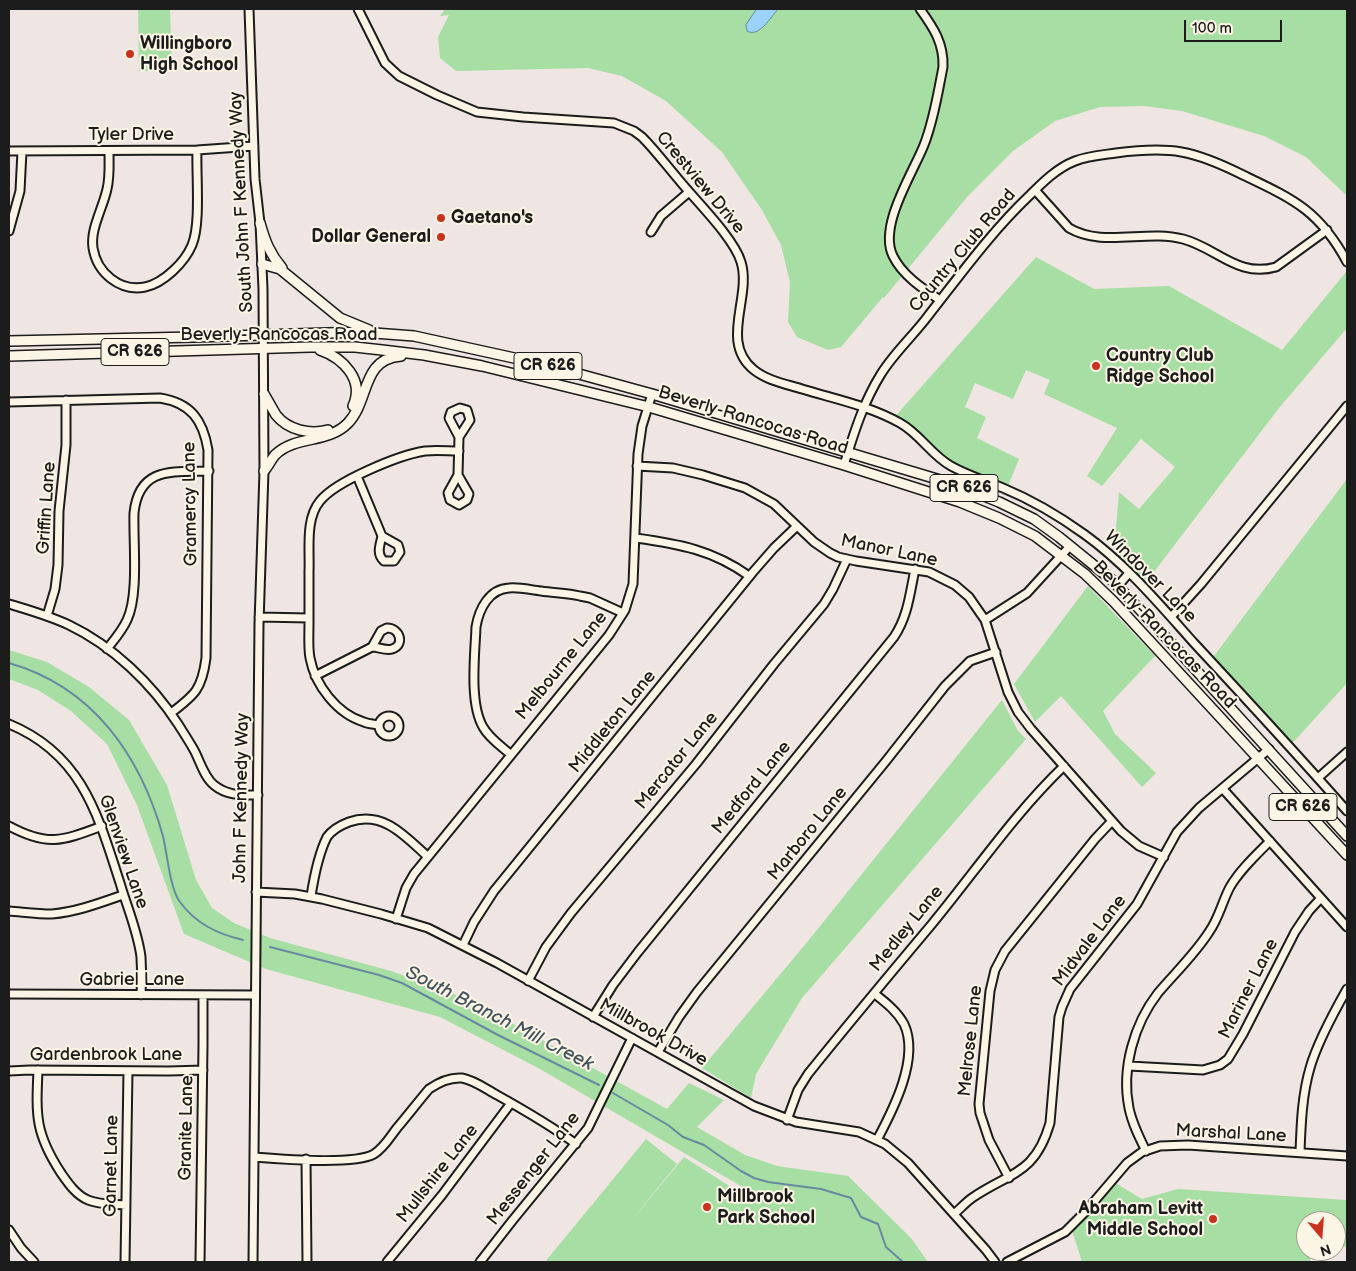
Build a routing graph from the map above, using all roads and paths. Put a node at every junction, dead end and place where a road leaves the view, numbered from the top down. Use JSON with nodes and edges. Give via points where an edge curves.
{"nodes":[{"id":1,"x":249,"y":9,"type":"edge"},
{"id":2,"x":358,"y":9,"type":"edge"},
{"id":3,"x":920,"y":9,"type":"edge"},
{"id":4,"x":254,"y":146,"type":"junction"},
{"id":5,"x":197,"y":150,"type":"junction"},
{"id":6,"x":22,"y":151,"type":"junction"},
{"id":7,"x":110,"y":151,"type":"junction"},
{"id":8,"x":9,"y":152,"type":"edge"},
{"id":9,"x":1035,"y":190,"type":"junction"},
{"id":10,"x":689,"y":192,"type":"junction"},
{"id":11,"x":260,"y":223,"type":"junction"},
{"id":12,"x":9,"y":230,"type":"edge"},
{"id":13,"x":1326,"y":230,"type":"junction"},
{"id":14,"x":651,"y":232,"type":"dead end"},
{"id":15,"x":1347,"y":262,"type":"edge"},
{"id":16,"x":262,"y":264,"type":"junction"},
{"id":17,"x":287,"y":274,"type":"junction"},
{"id":18,"x":940,"y":300,"type":"junction"},
{"id":19,"x":378,"y":333,"type":"junction"},
{"id":20,"x":262,"y":334,"type":"junction"},
{"id":21,"x":9,"y":341,"type":"edge"},
{"id":22,"x":310,"y":347,"type":"junction"},
{"id":23,"x":262,"y":349,"type":"junction"},
{"id":24,"x":424,"y":355,"type":"junction"},
{"id":25,"x":9,"y":356,"type":"edge"},
{"id":26,"x":264,"y":394,"type":"junction"},
{"id":27,"x":652,"y":394,"type":"junction"},
{"id":28,"x":66,"y":400,"type":"junction"},
{"id":29,"x":9,"y":402,"type":"edge"},
{"id":30,"x":1347,"y":406,"type":"edge"},
{"id":31,"x":649,"y":407,"type":"junction"},
{"id":32,"x":863,"y":407,"type":"junction"},
{"id":33,"x":459,"y":437,"type":"dead end"},
{"id":34,"x":459,"y":451,"type":"junction"},
{"id":35,"x":848,"y":451,"type":"junction"},
{"id":36,"x":844,"y":465,"type":"junction"},
{"id":37,"x":637,"y":466,"type":"junction"},
{"id":38,"x":208,"y":471,"type":"junction"},
{"id":39,"x":264,"y":471,"type":"junction"},
{"id":40,"x":458,"y":475,"type":"dead end"},
{"id":41,"x":357,"y":476,"type":"junction"},
{"id":42,"x":796,"y":526,"type":"junction"},
{"id":43,"x":382,"y":536,"type":"dead end"},
{"id":44,"x":636,"y":538,"type":"junction"},
{"id":45,"x":1070,"y":546,"type":"junction"},
{"id":46,"x":1062,"y":556,"type":"junction"},
{"id":47,"x":847,"y":559,"type":"junction"},
{"id":48,"x":916,"y":569,"type":"junction"},
{"id":49,"x":1129,"y":573,"type":"junction"},
{"id":50,"x":750,"y":576,"type":"junction"},
{"id":51,"x":1118,"y":586,"type":"junction"},
{"id":52,"x":9,"y":604,"type":"edge"},
{"id":53,"x":623,"y":613,"type":"junction"},
{"id":54,"x":47,"y":616,"type":"junction"},
{"id":55,"x":1171,"y":616,"type":"junction"},
{"id":56,"x":259,"y":617,"type":"junction"},
{"id":57,"x":309,"y":618,"type":"junction"},
{"id":58,"x":985,"y":620,"type":"junction"},
{"id":59,"x":372,"y":647,"type":"dead end"},
{"id":60,"x":107,"y":649,"type":"junction"},
{"id":61,"x":996,"y":652,"type":"junction"},
{"id":62,"x":315,"y":676,"type":"junction"},
{"id":63,"x":171,"y":713,"type":"junction"},
{"id":64,"x":9,"y":724,"type":"edge"},
{"id":65,"x":379,"y":725,"type":"dead end"},
{"id":66,"x":1269,"y":749,"type":"junction"},
{"id":67,"x":1347,"y":752,"type":"edge"},
{"id":68,"x":510,"y":754,"type":"junction"},
{"id":69,"x":1259,"y":759,"type":"junction"},
{"id":70,"x":1064,"y":766,"type":"junction"},
{"id":71,"x":1318,"y":778,"type":"junction"},
{"id":72,"x":1222,"y":789,"type":"junction"},
{"id":73,"x":258,"y":795,"type":"junction"},
{"id":74,"x":1347,"y":811,"type":"edge"},
{"id":75,"x":1112,"y":821,"type":"junction"},
{"id":76,"x":9,"y":826,"type":"edge"},
{"id":77,"x":102,"y":826,"type":"junction"},
{"id":78,"x":1347,"y":836,"type":"edge"},
{"id":79,"x":1270,"y":841,"type":"junction"},
{"id":80,"x":1343,"y":846,"type":"edge"},
{"id":81,"x":1347,"y":855,"type":"edge"},
{"id":82,"x":428,"y":857,"type":"junction"},
{"id":83,"x":1164,"y":857,"type":"junction"},
{"id":84,"x":256,"y":892,"type":"junction"},
{"id":85,"x":124,"y":895,"type":"junction"},
{"id":86,"x":311,"y":896,"type":"junction"},
{"id":87,"x":1321,"y":898,"type":"junction"},
{"id":88,"x":9,"y":911,"type":"edge"},
{"id":89,"x":396,"y":919,"type":"junction"},
{"id":90,"x":1347,"y":927,"type":"edge"},
{"id":91,"x":463,"y":945,"type":"junction"},
{"id":92,"x":528,"y":980,"type":"junction"},
{"id":93,"x":1347,"y":989,"type":"edge"},
{"id":94,"x":9,"y":994,"type":"edge"},
{"id":95,"x":875,"y":994,"type":"junction"},
{"id":96,"x":141,"y":995,"type":"junction"},
{"id":97,"x":202,"y":995,"type":"junction"},
{"id":98,"x":255,"y":995,"type":"junction"},
{"id":99,"x":593,"y":1017,"type":"junction"},
{"id":100,"x":632,"y":1038,"type":"junction"},
{"id":101,"x":658,"y":1052,"type":"junction"},
{"id":102,"x":1129,"y":1066,"type":"junction"},
{"id":103,"x":38,"y":1070,"type":"junction"},
{"id":104,"x":203,"y":1070,"type":"junction"},
{"id":105,"x":9,"y":1071,"type":"edge"},
{"id":106,"x":128,"y":1071,"type":"junction"},
{"id":107,"x":511,"y":1103,"type":"junction"},
{"id":108,"x":787,"y":1120,"type":"junction"},
{"id":109,"x":877,"y":1140,"type":"junction"},
{"id":110,"x":576,"y":1144,"type":"junction"},
{"id":111,"x":1146,"y":1150,"type":"junction"},
{"id":112,"x":1300,"y":1152,"type":"junction"},
{"id":113,"x":1347,"y":1156,"type":"edge"},
{"id":114,"x":254,"y":1157,"type":"junction"},
{"id":115,"x":306,"y":1159,"type":"junction"},
{"id":116,"x":1009,"y":1178,"type":"junction"},
{"id":117,"x":126,"y":1205,"type":"junction"},
{"id":118,"x":954,"y":1214,"type":"junction"},
{"id":119,"x":9,"y":1230,"type":"edge"},
{"id":120,"x":34,"y":1262,"type":"edge"},
{"id":121,"x":124,"y":1262,"type":"edge"},
{"id":122,"x":200,"y":1262,"type":"edge"},
{"id":123,"x":253,"y":1262,"type":"edge"},
{"id":124,"x":306,"y":1262,"type":"edge"},
{"id":125,"x":388,"y":1262,"type":"edge"},
{"id":126,"x":480,"y":1262,"type":"edge"},
{"id":127,"x":995,"y":1262,"type":"edge"},
{"id":128,"x":1007,"y":1262,"type":"edge"}],
"edges":[{"from":1,"to":4,"type":"street","name":"South John F Kennedy Way"},
{"from":2,"to":10,"type":"street","name":"Crestview Drive","via":[[384,64],[408,80],[477,112],[624,126],[646,141]]},
{"from":3,"to":18,"type":"street","via":[[939,38],[943,67],[925,143],[900,198],[889,240],[897,263],[916,283]]},
{"from":4,"to":5,"type":"street","name":"Tyler Drive"},
{"from":4,"to":11,"type":"street","name":"South John F Kennedy Way"},
{"from":5,"to":7,"type":"street","name":"Tyler Drive"},
{"from":5,"to":7,"type":"street","via":[[193,244],[162,280],[145,287],[119,283],[104,273],[93,249],[94,232],[108,188]]},
{"from":6,"to":7,"type":"street","name":"Tyler Drive"},
{"from":6,"to":8,"type":"street","name":"Tyler Drive"},
{"from":6,"to":12,"type":"street","via":[[20,191]]},
{"from":9,"to":13,"type":"street","name":"Country Club Road","via":[[1057,171],[1085,158],[1139,150],[1181,151],[1221,164],[1280,192],[1315,217]]},
{"from":9,"to":13,"type":"street","via":[[1075,232],[1100,237],[1182,238],[1248,269],[1276,267]]},
{"from":9,"to":18,"type":"street","name":"Country Club Road","via":[[1005,218]]},
{"from":10,"to":14,"type":"street","via":[[661,216]]},
{"from":10,"to":32,"type":"street","name":"Crestview Drive","via":[[733,245],[742,263],[738,335],[739,346],[748,363],[772,380]]},
{"from":11,"to":16,"type":"street","name":"South John F Kennedy Way"},
{"from":11,"to":17,"type":"main road","via":[[272,256]]},
{"from":13,"to":15,"type":"street","name":"Country Club Road"},
{"from":16,"to":17,"type":"main road"},
{"from":16,"to":20,"type":"street","name":"South John F Kennedy Way"},
{"from":17,"to":19,"type":"main road","via":[[340,318]]},
{"from":18,"to":32,"type":"street","name":"Country Club Road","via":[[886,366]]},
{"from":19,"to":20,"type":"main road","name":"Beverly-Rancocas Road","number":"CR 626"},
{"from":19,"to":27,"type":"main road","name":"Beverly-Rancocas Road","number":"CR 626","via":[[414,336],[461,346]]},
{"from":20,"to":21,"type":"main road","name":"Beverly-Rancocas Road","number":"CR 626"},
{"from":20,"to":23,"type":"street","name":"John F Kennedy Way"},
{"from":22,"to":23,"type":"main road","name":"Beverly-Rancocas Road","number":"CR 626"},
{"from":22,"to":24,"type":"main road","name":"Beverly-Rancocas Road","number":"CR 626","via":[[355,347]]},
{"from":22,"to":26,"type":"main road","via":[[339,358],[351,373],[355,403],[343,421],[322,432],[300,430],[289,426],[277,415]]},
{"from":23,"to":25,"type":"main road","name":"Beverly-Rancocas Road","number":"CR 626"},
{"from":23,"to":26,"type":"street","name":"John F Kennedy Way"},
{"from":24,"to":31,"type":"main road","name":"Beverly-Rancocas Road","number":"CR 626"},
{"from":24,"to":39,"type":"main road","via":[[392,357],[382,361],[368,378],[360,403],[347,424],[327,436],[283,449]]},
{"from":26,"to":39,"type":"street","name":"John F Kennedy Way"},
{"from":27,"to":31,"type":"street","name":"Melbourne Lane"},
{"from":27,"to":35,"type":"main road","name":"Beverly-Rancocas Road","number":"CR 626"},
{"from":28,"to":29,"type":"street","name":"Gramercy Lane"},
{"from":28,"to":38,"type":"street","name":"Gramercy Lane","via":[[160,398],[183,405],[190,409],[204,432]]},
{"from":28,"to":54,"type":"street","name":"Griffin Lane","via":[[56,589]]},
{"from":30,"to":55,"type":"street"},
{"from":31,"to":36,"type":"main road","name":"Beverly-Rancocas Road","number":"CR 626"},
{"from":31,"to":37,"type":"street","name":"Melbourne Lane","via":[[640,434]]},
{"from":32,"to":35,"type":"street","name":"Country Club Road"},
{"from":32,"to":49,"type":"street","name":"Windover Lane","via":[[908,428],[952,466],[1055,515],[1086,536]]},
{"from":33,"to":34,"type":"street"},
{"from":34,"to":40,"type":"street"},
{"from":34,"to":41,"type":"street","via":[[416,453]]},
{"from":35,"to":36,"type":"street","name":"Country Club Road"},
{"from":35,"to":45,"type":"main road","name":"Beverly-Rancocas Road","number":"CR 626","via":[[957,485],[999,502],[1034,519]]},
{"from":36,"to":46,"type":"main road","name":"Beverly-Rancocas Road","number":"CR 626","via":[[960,502],[999,518],[1035,536]]},
{"from":37,"to":42,"type":"street","name":"Manor Lane","via":[[673,468],[746,488],[774,504]]},
{"from":37,"to":44,"type":"street","name":"Melbourne Lane"},
{"from":38,"to":60,"type":"street","via":[[164,472],[141,489],[134,512],[131,608],[126,622]]},
{"from":38,"to":63,"type":"street","name":"Gramercy Lane","via":[[205,666],[198,690]]},
{"from":39,"to":56,"type":"street","name":"John F Kennedy Way"},
{"from":41,"to":43,"type":"street"},
{"from":41,"to":57,"type":"street","via":[[331,490],[314,510],[310,536]]},
{"from":42,"to":47,"type":"street","name":"Manor Lane","via":[[821,548]]},
{"from":42,"to":50,"type":"street","name":"Middleton Lane"},
{"from":44,"to":50,"type":"street","via":[[678,544],[704,552]]},
{"from":44,"to":53,"type":"street","name":"Melbourne Lane","via":[[633,584]]},
{"from":45,"to":46,"type":"street"},
{"from":45,"to":51,"type":"main road","name":"Beverly-Rancocas Road","number":"CR 626"},
{"from":46,"to":58,"type":"street","via":[[1027,594]]},
{"from":46,"to":69,"type":"main road","name":"Beverly-Rancocas Road","number":"CR 626","via":[[1114,602]]},
{"from":47,"to":48,"type":"street","name":"Manor Lane"},
{"from":47,"to":92,"type":"street","name":"Mercator Lane","via":[[824,604],[575,909],[546,947]]},
{"from":48,"to":58,"type":"street","name":"Manor Lane","via":[[938,575],[955,585],[969,597]]},
{"from":48,"to":99,"type":"street","name":"Medford Lane","via":[[907,611],[894,637],[638,952]]},
{"from":49,"to":51,"type":"street"},
{"from":49,"to":55,"type":"street","name":"Windover Lane"},
{"from":50,"to":91,"type":"street","name":"Middleton Lane","via":[[494,891]]},
{"from":51,"to":66,"type":"main road","name":"Beverly-Rancocas Road","number":"CR 626"},
{"from":52,"to":54,"type":"street"},
{"from":53,"to":68,"type":"street","name":"Melbourne Lane","via":[[609,635]]},
{"from":53,"to":68,"type":"street","via":[[590,598],[517,588],[496,592],[484,603],[476,627],[477,711],[484,728]]},
{"from":54,"to":60,"type":"street","via":[[71,626]]},
{"from":55,"to":71,"type":"street","name":"Windover Lane"},
{"from":56,"to":57,"type":"street"},
{"from":56,"to":73,"type":"street","name":"John F Kennedy Way"},
{"from":57,"to":62,"type":"street","via":[[309,651]]},
{"from":58,"to":61,"type":"street","name":"Manor Lane"},
{"from":59,"to":62,"type":"street"},
{"from":60,"to":63,"type":"street","via":[[147,684]]},
{"from":61,"to":70,"type":"street","name":"Manor Lane","via":[[1008,692],[1018,712]]},
{"from":61,"to":101,"type":"street","name":"Marboro Lane","via":[[970,661],[938,694],[697,992]]},
{"from":62,"to":65,"type":"street","via":[[340,708],[363,722]]},
{"from":63,"to":73,"type":"street","via":[[216,787],[228,793]]},
{"from":64,"to":77,"type":"street","name":"Glenview Lane","via":[[53,750],[84,787]]},
{"from":66,"to":69,"type":"street","name":"Midvale Lane"},
{"from":66,"to":78,"type":"main road","name":"Beverly-Rancocas Road","number":"CR 626"},
{"from":67,"to":71,"type":"street"},
{"from":68,"to":82,"type":"street","name":"Melbourne Lane"},
{"from":69,"to":72,"type":"street","name":"Midvale Lane"},
{"from":69,"to":80,"type":"main road","name":"Beverly-Rancocas Road","number":"CR 626"},
{"from":70,"to":75,"type":"street","name":"Manor Lane"},
{"from":70,"to":95,"type":"street","name":"Medley Lane","via":[[998,840]]},
{"from":71,"to":74,"type":"street","name":"Windover Lane"},
{"from":72,"to":79,"type":"street"},
{"from":72,"to":83,"type":"street","name":"Midvale Lane","via":[[1177,832]]},
{"from":73,"to":84,"type":"street","name":"John F Kennedy Way"},
{"from":75,"to":83,"type":"street","name":"Manor Lane","via":[[1133,842]]},
{"from":75,"to":116,"type":"street","name":"Melrose Lane","via":[[1009,947],[992,980],[979,1093],[980,1113],[989,1140]]},
{"from":76,"to":77,"type":"street","via":[[47,841]]},
{"from":77,"to":85,"type":"street","name":"Glenview Lane"},
{"from":79,"to":87,"type":"street"},
{"from":79,"to":102,"type":"street","via":[[1235,880],[1208,934],[1145,1013],[1134,1038]]},
{"from":80,"to":81,"type":"main road","name":"Beverly-Rancocas Road","number":"CR 626"},
{"from":82,"to":86,"type":"street","via":[[386,823],[373,819],[347,823],[328,836]]},
{"from":82,"to":89,"type":"street","name":"Melbourne Lane","via":[[410,881]]},
{"from":83,"to":116,"type":"street","name":"Midvale Lane","via":[[1137,904],[1065,998],[1059,1016],[1046,1139],[1031,1162]]},
{"from":84,"to":86,"type":"street","name":"Millbrook Drive"},
{"from":84,"to":98,"type":"street","name":"John F Kennedy Way"},
{"from":85,"to":88,"type":"street","via":[[62,913]]},
{"from":85,"to":96,"type":"street","name":"Glenview Lane","via":[[140,956]]},
{"from":86,"to":89,"type":"street","name":"Millbrook Drive"},
{"from":87,"to":90,"type":"street"},
{"from":87,"to":102,"type":"street","name":"Mariner Lane","via":[[1295,932],[1228,1059],[1203,1070]]},
{"from":89,"to":91,"type":"street","name":"Millbrook Drive","via":[[428,928]]},
{"from":91,"to":92,"type":"street","name":"Millbrook Drive"},
{"from":92,"to":99,"type":"street","name":"Millbrook Drive"},
{"from":93,"to":112,"type":"street","via":[[1310,1067]]},
{"from":94,"to":96,"type":"street","name":"Gabriel Lane"},
{"from":95,"to":108,"type":"street","name":"Medley Lane","via":[[802,1082]]},
{"from":95,"to":109,"type":"street","via":[[899,1016],[908,1041],[901,1090]]},
{"from":96,"to":97,"type":"street","name":"Gabriel Lane"},
{"from":97,"to":98,"type":"street","name":"Gabriel Lane"},
{"from":97,"to":104,"type":"street","name":"Granite Lane"},
{"from":98,"to":114,"type":"street","name":"John F Kennedy Way"},
{"from":99,"to":100,"type":"street","name":"Millbrook Drive"},
{"from":100,"to":101,"type":"street","name":"Millbrook Drive"},
{"from":100,"to":110,"type":"street","name":"Messenger Lane","via":[[594,1118]]},
{"from":101,"to":108,"type":"street","name":"Millbrook Drive","via":[[754,1106]]},
{"from":102,"to":111,"type":"street","via":[[1130,1109]]},
{"from":103,"to":105,"type":"street","name":"Gardenbrook Lane"},
{"from":103,"to":106,"type":"street","name":"Gardenbrook Lane"},
{"from":103,"to":117,"type":"street","via":[[38,1127],[48,1152],[64,1177],[87,1200]]},
{"from":104,"to":106,"type":"street","name":"Gardenbrook Lane"},
{"from":104,"to":122,"type":"street","name":"Granite Lane"},
{"from":106,"to":117,"type":"street","name":"Garnet Lane"},
{"from":107,"to":110,"type":"street"},
{"from":107,"to":115,"type":"street","via":[[470,1081],[445,1080],[429,1089],[374,1154],[357,1159]]},
{"from":107,"to":125,"type":"street","name":"Mullshire Lane"},
{"from":108,"to":109,"type":"street","name":"Millbrook Drive","via":[[859,1132]]},
{"from":109,"to":118,"type":"street","name":"Millbrook Drive","via":[[908,1163]]},
{"from":110,"to":126,"type":"street","name":"Messenger Lane"},
{"from":111,"to":112,"type":"street","name":"Marshal Lane","via":[[1178,1144]]},
{"from":111,"to":128,"type":"street","name":"Marshal Lane","via":[[1126,1163],[1072,1226]]},
{"from":112,"to":113,"type":"street","name":"Marshal Lane"},
{"from":114,"to":115,"type":"street"},
{"from":114,"to":123,"type":"street","name":"John F Kennedy Way"},
{"from":115,"to":124,"type":"street"},
{"from":116,"to":118,"type":"street","name":"Midvale Lane","via":[[971,1199]]},
{"from":117,"to":121,"type":"street","name":"Garnet Lane"},
{"from":118,"to":127,"type":"street","name":"Millbrook Drive"},
{"from":119,"to":120,"type":"street"}]}
